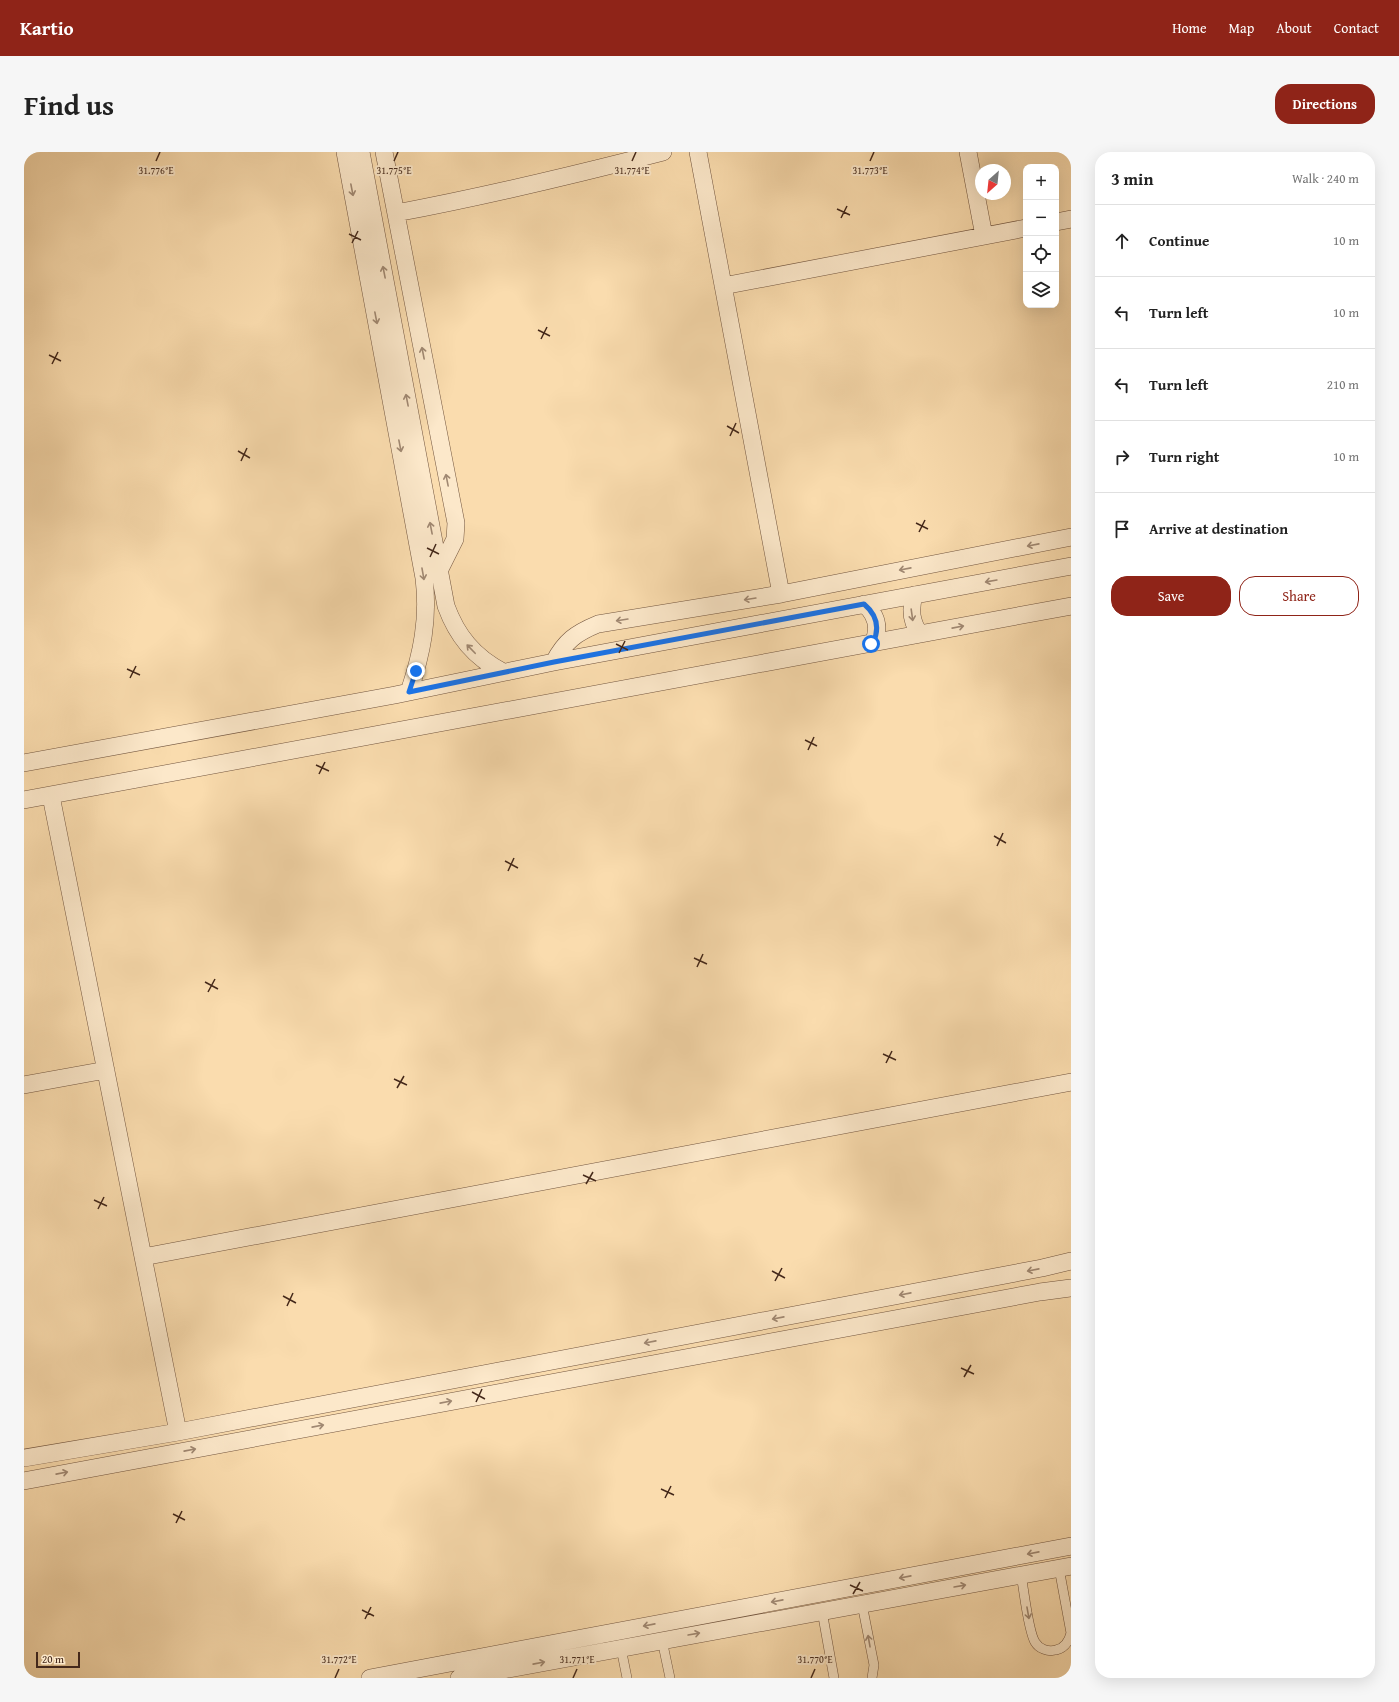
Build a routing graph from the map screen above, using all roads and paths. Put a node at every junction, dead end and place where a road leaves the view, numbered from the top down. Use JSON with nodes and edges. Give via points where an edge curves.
{"nodes":[{"id":1,"x":345,"y":152,"type":"edge"},
{"id":2,"x":361,"y":152,"type":"edge"},
{"id":3,"x":384,"y":152,"type":"edge"},
{"id":4,"x":663,"y":152,"type":"edge"},
{"id":5,"x":698,"y":152,"type":"edge"},
{"id":6,"x":968,"y":152,"type":"edge"},
{"id":7,"x":396,"y":213,"type":"junction"},
{"id":8,"x":1071,"y":219,"type":"edge"},
{"id":9,"x":1059,"y":221,"type":"edge"},
{"id":10,"x":1023,"y":229,"type":"edge"},
{"id":11,"x":984,"y":236,"type":"junction"},
{"id":12,"x":723,"y":286,"type":"junction"},
{"id":13,"x":1071,"y":537,"type":"edge"},
{"id":14,"x":1071,"y":566,"type":"edge"},
{"id":15,"x":439,"y":571,"type":"junction"},
{"id":16,"x":781,"y":594,"type":"junction"},
{"id":17,"x":914,"y":595,"type":"junction"},
{"id":18,"x":864,"y":604,"type":"junction"},
{"id":19,"x":1071,"y":606,"type":"edge"},
{"id":20,"x":920,"y":634,"type":"junction"},
{"id":21,"x":873,"y":643,"type":"junction"},
{"id":22,"x":554,"y":662,"type":"junction"},
{"id":23,"x":503,"y":672,"type":"junction"},
{"id":24,"x":409,"y":692,"type":"junction"},
{"id":25,"x":24,"y":763,"type":"edge"},
{"id":26,"x":51,"y":796,"type":"junction"},
{"id":27,"x":24,"y":800,"type":"edge"},
{"id":28,"x":106,"y":1070,"type":"junction"},
{"id":29,"x":1071,"y":1082,"type":"edge"},
{"id":30,"x":24,"y":1085,"type":"edge"},
{"id":31,"x":143,"y":1257,"type":"junction"},
{"id":32,"x":1071,"y":1261,"type":"edge"},
{"id":33,"x":1071,"y":1288,"type":"edge"},
{"id":34,"x":178,"y":1432,"type":"junction"},
{"id":35,"x":24,"y":1458,"type":"edge"},
{"id":36,"x":24,"y":1481,"type":"edge"},
{"id":37,"x":1071,"y":1546,"type":"edge"},
{"id":38,"x":1065,"y":1567,"type":"edge"},
{"id":39,"x":1021,"y":1575,"type":"junction"},
{"id":40,"x":862,"y":1604,"type":"junction"},
{"id":41,"x":822,"y":1611,"type":"junction"},
{"id":42,"x":662,"y":1640,"type":"junction"},
{"id":43,"x":621,"y":1648,"type":"junction"},
{"id":44,"x":562,"y":1650,"type":"junction"},
{"id":45,"x":370,"y":1678,"type":"edge"},
{"id":46,"x":459,"y":1678,"type":"edge"},
{"id":47,"x":627,"y":1678,"type":"edge"},
{"id":48,"x":670,"y":1678,"type":"edge"},
{"id":49,"x":834,"y":1678,"type":"edge"},
{"id":50,"x":872,"y":1678,"type":"edge"}],
"edges":[{"from":1,"to":24,"type":"street","one_way":true,"via":[[425,588],[425,630]]},
{"from":15,"to":2,"type":"street","one_way":true},
{"from":3,"to":7,"type":"street"},
{"from":4,"to":7,"type":"street","via":[[572,176]]},
{"from":5,"to":12,"type":"street"},
{"from":6,"to":11,"type":"street"},
{"from":15,"to":7,"type":"street","one_way":true,"via":[[455,539],[456,523]]},
{"from":8,"to":9,"type":"street"},
{"from":10,"to":11,"type":"street"},
{"from":11,"to":12,"type":"street"},
{"from":12,"to":16,"type":"street"},
{"from":13,"to":16,"type":"street","one_way":true},
{"from":14,"to":17,"type":"street","one_way":true},
{"from":23,"to":15,"type":"street","one_way":true,"via":[[474,652],[458,632],[446,606]]},
{"from":16,"to":22,"type":"street","one_way":true,"via":[[598,624],[584,629],[572,638],[561,649]]},
{"from":17,"to":18,"type":"street"},
{"from":17,"to":20,"type":"street","one_way":true,"via":[[912,617]]},
{"from":18,"to":21,"type":"street","via":[[870,609],[877,623]]},
{"from":18,"to":22,"type":"street"},
{"from":20,"to":19,"type":"street","one_way":true},
{"from":20,"to":21,"type":"street"},
{"from":21,"to":26,"type":"street"},
{"from":22,"to":23,"type":"street"},
{"from":23,"to":24,"type":"street"},
{"from":24,"to":25,"type":"street"},
{"from":26,"to":27,"type":"street"},
{"from":26,"to":28,"type":"street"},
{"from":28,"to":30,"type":"street"},
{"from":28,"to":31,"type":"street"},
{"from":29,"to":31,"type":"street"},
{"from":31,"to":34,"type":"street"},
{"from":32,"to":34,"type":"street","one_way":true},
{"from":36,"to":33,"type":"street","one_way":true,"via":[[1032,1293]]},
{"from":34,"to":35,"type":"street"},
{"from":37,"to":44,"type":"street","one_way":true},
{"from":38,"to":39,"type":"street"},
{"from":39,"to":38,"type":"lane","one_way":true,"via":[[1032,1637],[1038,1646],[1054,1651],[1064,1647],[1071,1633]]},
{"from":40,"to":39,"type":"street","one_way":true},
{"from":40,"to":41,"type":"street"},
{"from":50,"to":40,"type":"lane","one_way":true,"via":[[874,1665]]},
{"from":42,"to":41,"type":"street","one_way":true},
{"from":41,"to":49,"type":"lane"},
{"from":42,"to":43,"type":"street"},
{"from":42,"to":48,"type":"lane"},
{"from":43,"to":44,"type":"street"},
{"from":43,"to":47,"type":"lane"},
{"from":44,"to":45,"type":"street"},
{"from":46,"to":44,"type":"street","one_way":true}]}
